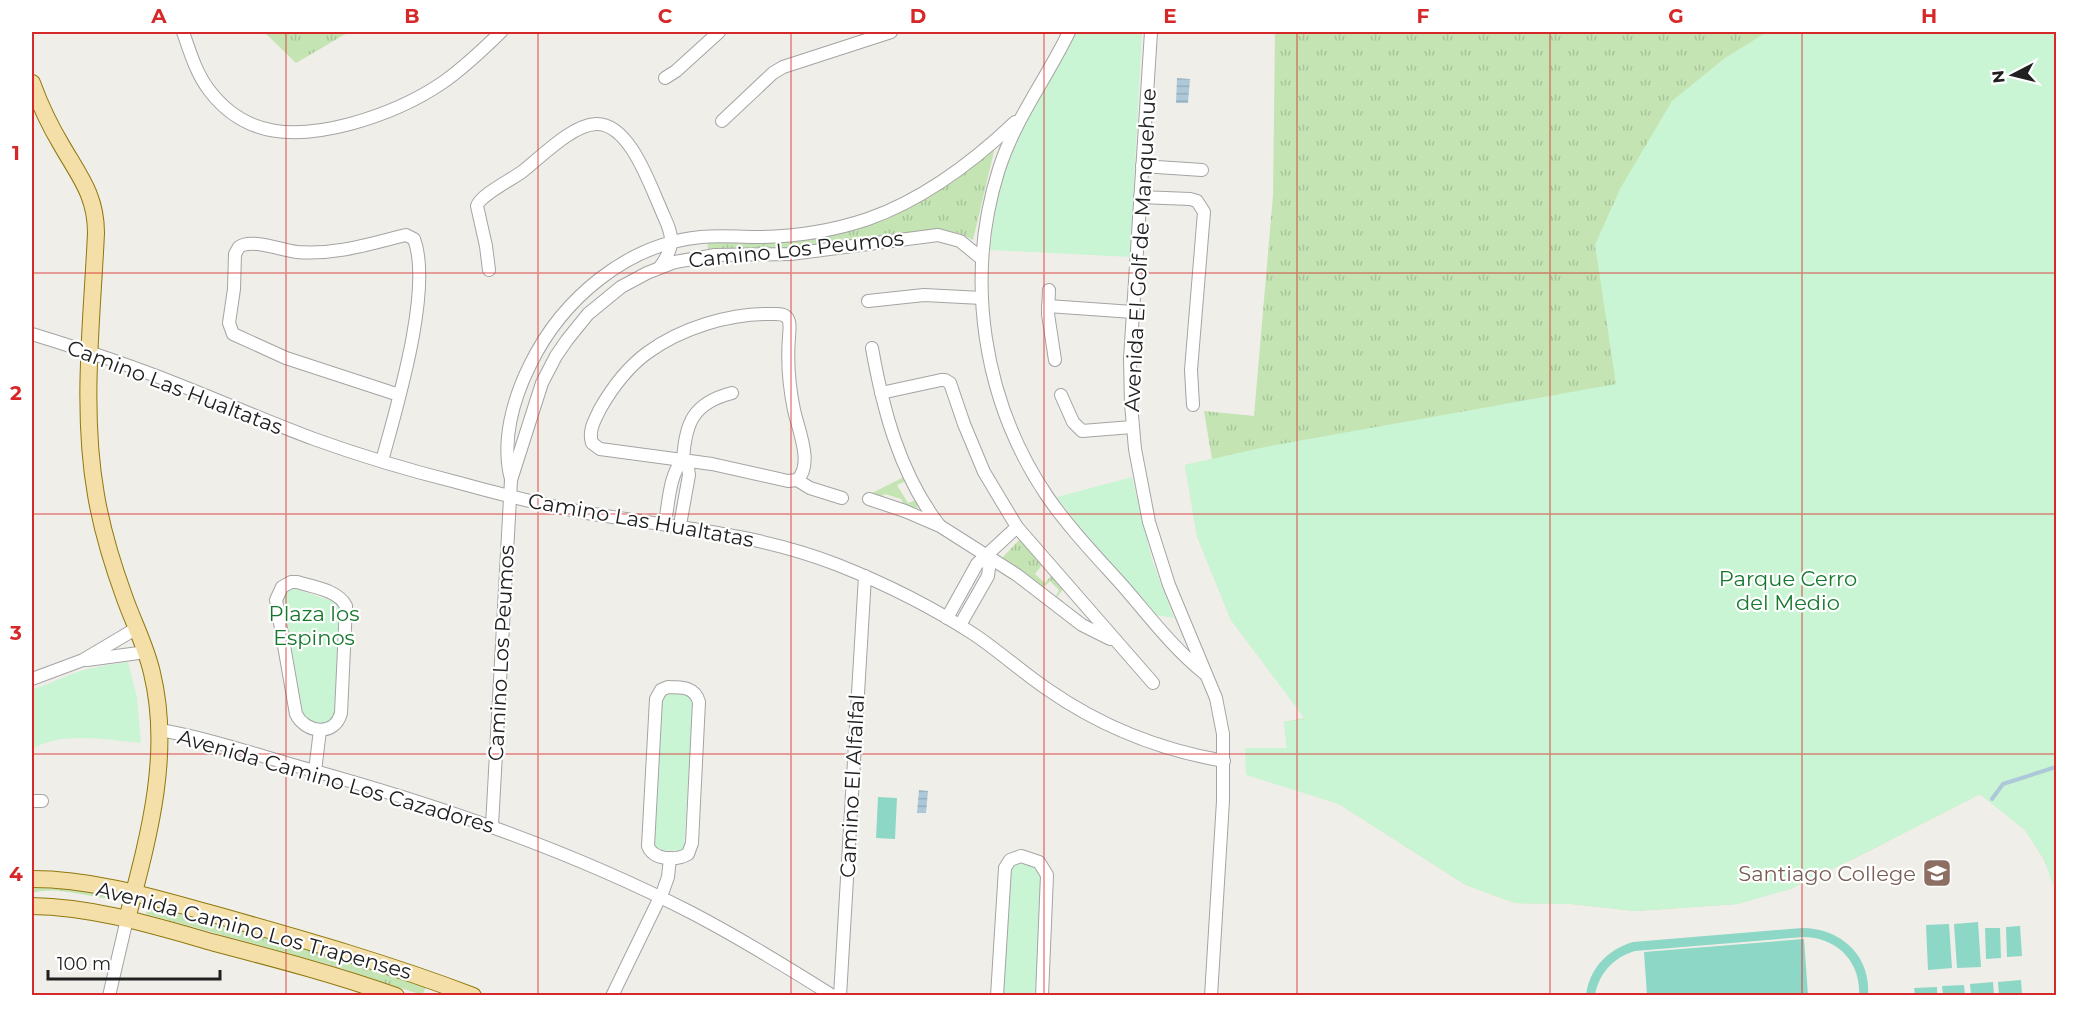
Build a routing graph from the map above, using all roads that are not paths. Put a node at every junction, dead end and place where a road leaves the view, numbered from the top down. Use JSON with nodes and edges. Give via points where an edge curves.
{"nodes":[{"id":1,"x":183,"y":32,"type":"edge"},
{"id":2,"x":501,"y":32,"type":"edge"},
{"id":3,"x":718,"y":32,"type":"edge"},
{"id":4,"x":891,"y":32,"type":"edge"},
{"id":5,"x":1069,"y":32,"type":"edge"},
{"id":6,"x":1151,"y":32,"type":"edge"},
{"id":7,"x":665,"y":78,"type":"dead end"},
{"id":8,"x":32,"y":82,"type":"edge"},
{"id":9,"x":1023,"y":114,"type":"junction"},
{"id":10,"x":722,"y":121,"type":"dead end"},
{"id":11,"x":1142,"y":166,"type":"junction"},
{"id":12,"x":1202,"y":170,"type":"dead end"},
{"id":13,"x":1140,"y":197,"type":"junction"},
{"id":14,"x":672,"y":243,"type":"junction"},
{"id":15,"x":982,"y":259,"type":"junction"},
{"id":16,"x":660,"y":267,"type":"junction"},
{"id":17,"x":489,"y":270,"type":"dead end"},
{"id":18,"x":1049,"y":290,"type":"dead end"},
{"id":19,"x":982,"y":298,"type":"junction"},
{"id":20,"x":868,"y":302,"type":"dead end"},
{"id":21,"x":1048,"y":306,"type":"junction"},
{"id":22,"x":1133,"y":312,"type":"junction"},
{"id":23,"x":32,"y":334,"type":"edge"},
{"id":24,"x":872,"y":348,"type":"dead end"},
{"id":25,"x":90,"y":352,"type":"junction"},
{"id":26,"x":1055,"y":360,"type":"dead end"},
{"id":27,"x":732,"y":393,"type":"dead end"},
{"id":28,"x":881,"y":393,"type":"junction"},
{"id":29,"x":399,"y":395,"type":"junction"},
{"id":30,"x":1061,"y":395,"type":"dead end"},
{"id":31,"x":1193,"y":405,"type":"dead end"},
{"id":32,"x":1132,"y":427,"type":"junction"},
{"id":33,"x":382,"y":461,"type":"junction"},
{"id":34,"x":683,"y":461,"type":"junction"},
{"id":35,"x":511,"y":480,"type":"junction"},
{"id":36,"x":797,"y":480,"type":"junction"},
{"id":37,"x":510,"y":496,"type":"junction"},
{"id":38,"x":842,"y":498,"type":"dead end"},
{"id":39,"x":869,"y":499,"type":"dead end"},
{"id":40,"x":665,"y":524,"type":"junction"},
{"id":41,"x":680,"y":525,"type":"junction"},
{"id":42,"x":940,"y":526,"type":"junction"},
{"id":43,"x":1017,"y":527,"type":"junction"},
{"id":44,"x":986,"y":557,"type":"junction"},
{"id":45,"x":865,"y":576,"type":"junction"},
{"id":46,"x":946,"y":618,"type":"junction"},
{"id":47,"x":960,"y":625,"type":"junction"},
{"id":48,"x":137,"y":628,"type":"junction"},
{"id":49,"x":1115,"y":641,"type":"junction"},
{"id":50,"x":146,"y":652,"type":"junction"},
{"id":51,"x":83,"y":660,"type":"junction"},
{"id":52,"x":1204,"y":673,"type":"junction"},
{"id":53,"x":32,"y":679,"type":"edge"},
{"id":54,"x":1153,"y":683,"type":"dead end"},
{"id":55,"x":160,"y":730,"type":"junction"},
{"id":56,"x":320,"y":730,"type":"junction"},
{"id":57,"x":1224,"y":761,"type":"junction"},
{"id":58,"x":315,"y":771,"type":"junction"},
{"id":59,"x":492,"y":826,"type":"junction"},
{"id":60,"x":670,"y":858,"type":"junction"},
{"id":61,"x":32,"y":879,"type":"edge"},
{"id":62,"x":134,"y":892,"type":"junction"},
{"id":63,"x":660,"y":898,"type":"junction"},
{"id":64,"x":32,"y":906,"type":"edge"},
{"id":65,"x":127,"y":919,"type":"junction"},
{"id":66,"x":443,"y":984,"type":"junction"},
{"id":67,"x":109,"y":996,"type":"edge"},
{"id":68,"x":396,"y":996,"type":"edge"},
{"id":69,"x":428,"y":996,"type":"edge"},
{"id":70,"x":473,"y":996,"type":"edge"},
{"id":71,"x":612,"y":996,"type":"edge"},
{"id":72,"x":833,"y":996,"type":"edge"},
{"id":73,"x":840,"y":996,"type":"edge"},
{"id":74,"x":997,"y":996,"type":"edge"},
{"id":75,"x":1041,"y":996,"type":"edge"},
{"id":76,"x":1211,"y":996,"type":"edge"}],
"edges":[{"from":1,"to":2,"type":"street","via":[[204,82],[228,109],[257,126],[298,133],[354,123],[410,102],[456,73]]},
{"from":3,"to":7,"type":"street"},
{"from":4,"to":10,"type":"street","via":[[783,67]]},
{"from":5,"to":9,"type":"street","name":"Avenida El Golf de Manquehue"},
{"from":6,"to":11,"type":"street","name":"Avenida El Golf de Manquehue"},
{"from":8,"to":25,"type":"main road","via":[[94,207]]},
{"from":9,"to":14,"type":"street","name":"Camino Los Peumos","via":[[941,183],[876,216],[802,234],[713,236]]},
{"from":9,"to":15,"type":"street","name":"Avenida El Golf de Manquehue","via":[[998,171]]},
{"from":11,"to":12,"type":"street"},
{"from":11,"to":13,"type":"street","name":"Avenida El Golf de Manquehue"},
{"from":13,"to":22,"type":"street","name":"Avenida El Golf de Manquehue"},
{"from":13,"to":31,"type":"street","via":[[1190,198],[1202,208],[1191,370]]},
{"from":14,"to":16,"type":"street"},
{"from":14,"to":17,"type":"street","via":[[635,154],[611,128],[591,125],[564,139],[479,200]]},
{"from":14,"to":35,"type":"street","name":"Camino Los Peumos","via":[[636,257],[601,278],[551,328],[533,358],[514,404],[508,447]]},
{"from":15,"to":16,"type":"street","name":"Camino Los Peumos","via":[[960,241],[938,235],[790,254],[702,256]]},
{"from":15,"to":19,"type":"street","name":"Avenida El Golf de Manquehue"},
{"from":16,"to":35,"type":"street","name":"Camino Los Peumos","via":[[609,296],[567,340],[542,383]]},
{"from":18,"to":21,"type":"street"},
{"from":19,"to":20,"type":"street","via":[[924,295]]},
{"from":19,"to":52,"type":"street","name":"Avenida El Golf de Manquehue","via":[[994,381],[1029,466],[1070,525],[1180,652]]},
{"from":21,"to":22,"type":"street"},
{"from":21,"to":26,"type":"street"},
{"from":22,"to":32,"type":"street","name":"Avenida El Golf de Manquehue"},
{"from":23,"to":25,"type":"street","name":"Camino Las Hualtatas"},
{"from":24,"to":28,"type":"street"},
{"from":25,"to":33,"type":"street","name":"Camino Las Hualtatas","via":[[285,428]]},
{"from":25,"to":48,"type":"main road","via":[[89,421],[96,495],[114,569]]},
{"from":27,"to":34,"type":"street","via":[[696,411],[687,429]]},
{"from":28,"to":42,"type":"street","via":[[911,480]]},
{"from":28,"to":43,"type":"street","via":[[941,380],[950,383],[984,472]]},
{"from":29,"to":29,"type":"street","via":[[417,303],[419,265],[412,237],[406,235],[355,249],[326,252],[251,243],[239,247],[235,254],[229,323],[233,334],[286,358]]},
{"from":29,"to":33,"type":"street"},
{"from":30,"to":32,"type":"street","via":[[1079,429]]},
{"from":32,"to":52,"type":"street","name":"Avenida El Golf de Manquehue","via":[[1154,540]]},
{"from":33,"to":37,"type":"street","name":"Camino Las Hualtatas"},
{"from":34,"to":36,"type":"street"},
{"from":34,"to":36,"type":"street","via":[[603,450],[594,445],[591,430],[612,390],[637,361],[677,335],[743,315],[783,314],[790,323],[789,382],[804,452],[802,473]]},
{"from":34,"to":40,"type":"street","via":[[675,468]]},
{"from":34,"to":41,"type":"street","via":[[689,472]]},
{"from":35,"to":37,"type":"street","name":"Camino Los Peumos"},
{"from":36,"to":38,"type":"street"},
{"from":37,"to":40,"type":"street","name":"Camino Las Hualtatas"},
{"from":37,"to":59,"type":"street","name":"Camino Los Peumos"},
{"from":39,"to":42,"type":"street"},
{"from":40,"to":41,"type":"street","name":"Camino Las Hualtatas"},
{"from":41,"to":45,"type":"street","name":"Camino Las Hualtatas","via":[[789,548]]},
{"from":42,"to":44,"type":"street"},
{"from":43,"to":44,"type":"street"},
{"from":43,"to":49,"type":"street"},
{"from":44,"to":46,"type":"street","via":[[975,568]]},
{"from":44,"to":47,"type":"street","via":[[988,576]]},
{"from":44,"to":49,"type":"street","via":[[1017,575],[1082,625]]},
{"from":45,"to":46,"type":"street","name":"Camino Las Hualtatas"},
{"from":45,"to":73,"type":"street","name":"Camino El Alfalfal"},
{"from":46,"to":47,"type":"street","name":"Camino Las Hualtatas"},
{"from":47,"to":57,"type":"street","name":"Camino Las Hualtatas","via":[[1090,716],[1155,744]]},
{"from":48,"to":50,"type":"main road"},
{"from":48,"to":51,"type":"street"},
{"from":49,"to":54,"type":"street"},
{"from":50,"to":51,"type":"street"},
{"from":50,"to":55,"type":"main road"},
{"from":51,"to":53,"type":"street"},
{"from":52,"to":57,"type":"street","name":"Avenida El Golf de Manquehue","via":[[1219,709]]},
{"from":55,"to":58,"type":"street","name":"Avenida Camino Los Cazadores"},
{"from":55,"to":62,"type":"main road","via":[[155,794]]},
{"from":56,"to":56,"type":"street","via":[[332,727],[340,719],[346,606],[335,595],[291,582],[282,587],[276,600],[294,710],[304,726]]},
{"from":56,"to":58,"type":"street"},
{"from":57,"to":76,"type":"street","name":"Avenida El Golf de Manquehue"},
{"from":58,"to":59,"type":"street","name":"Avenida Camino Los Cazadores"},
{"from":59,"to":63,"type":"street","name":"Avenida Camino Los Cazadores"},
{"from":60,"to":60,"type":"street","via":[[684,856],[692,847],[699,702],[691,690],[668,687],[656,699],[648,846],[653,854]]},
{"from":60,"to":63,"type":"street"},
{"from":61,"to":62,"type":"main road","name":"Avenida Camino Los Trapenses"},
{"from":62,"to":65,"type":"main road"},
{"from":62,"to":66,"type":"main road","name":"Avenida Camino Los Trapenses","via":[[348,951]]},
{"from":63,"to":71,"type":"street"},
{"from":63,"to":72,"type":"street","name":"Avenida Camino Los Cazadores","via":[[750,945]]},
{"from":64,"to":65,"type":"main road","name":"Avenida Camino Los Trapenses","via":[[87,910]]},
{"from":65,"to":67,"type":"street"},
{"from":65,"to":68,"type":"main road","name":"Avenida Camino Los Trapenses"},
{"from":66,"to":69,"type":"main road"},
{"from":66,"to":70,"type":"main road","name":"Avenida Camino Los Trapenses"},
{"from":74,"to":75,"type":"street","via":[[1005,868],[1010,860],[1021,856],[1039,862],[1047,875]]}]}
